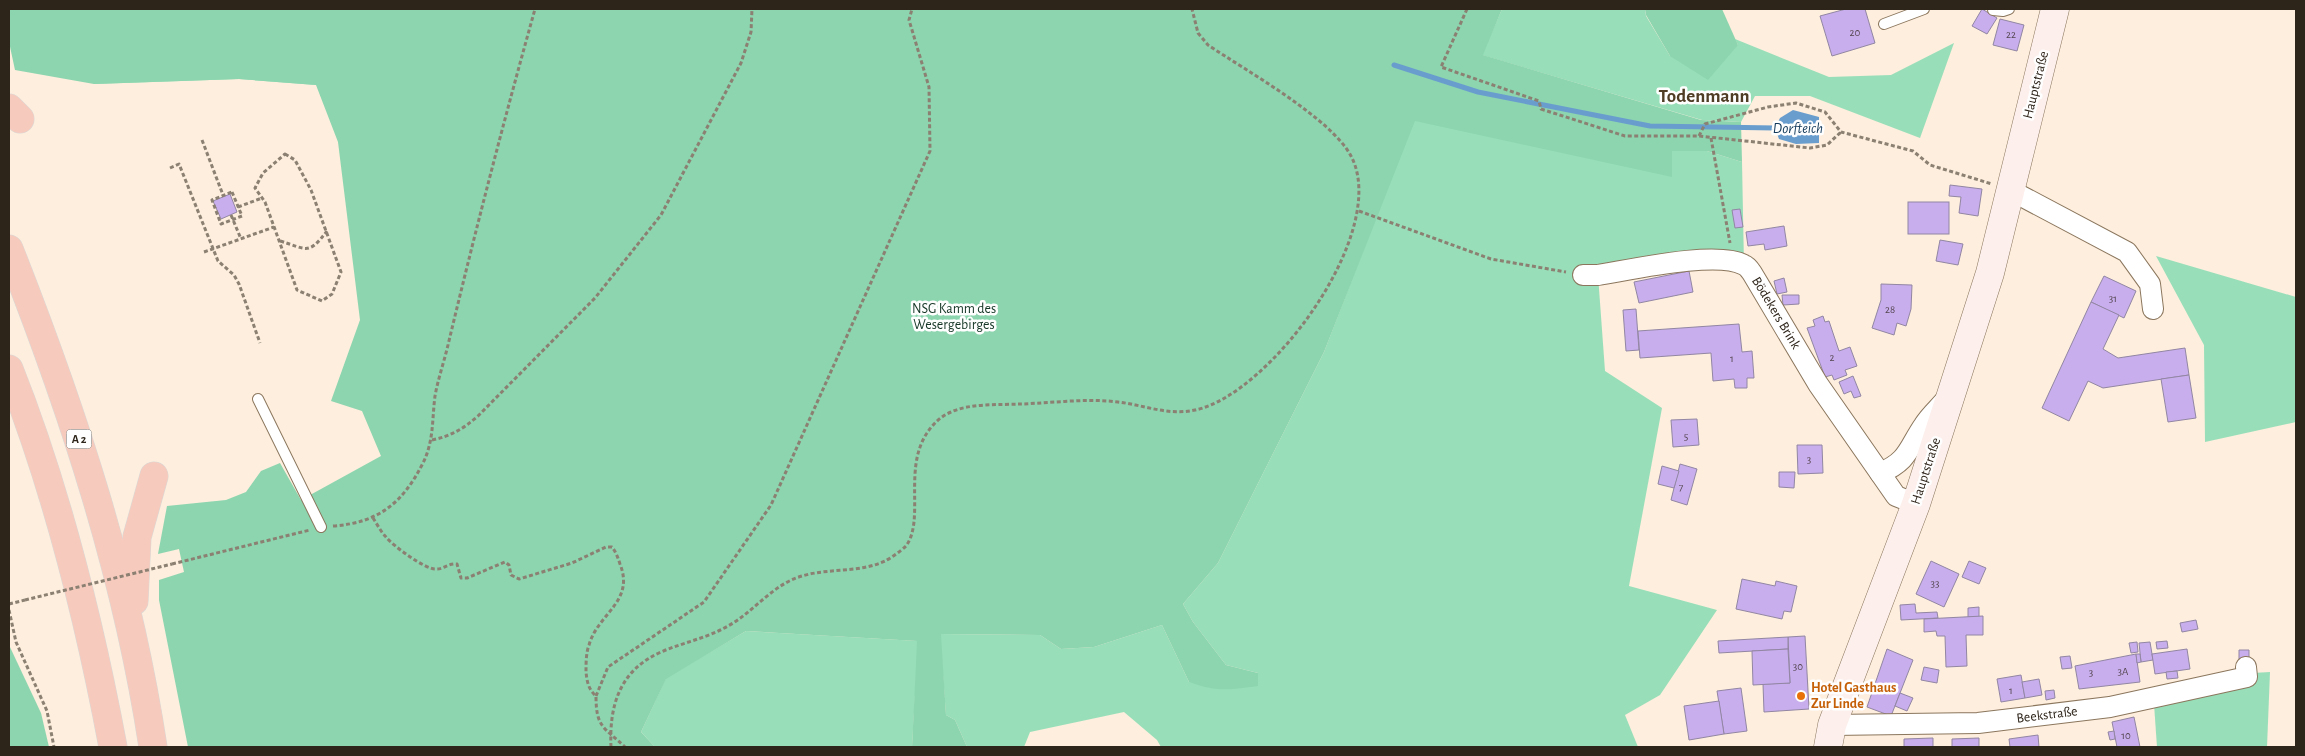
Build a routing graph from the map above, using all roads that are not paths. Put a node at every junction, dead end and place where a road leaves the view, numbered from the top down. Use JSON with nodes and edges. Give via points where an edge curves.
{"nodes":[{"id":1,"x":1924,"y":9,"type":"edge"},
{"id":2,"x":2009,"y":9,"type":"edge"},
{"id":3,"x":2055,"y":9,"type":"edge"},
{"id":4,"x":1993,"y":10,"type":"edge"},
{"id":5,"x":1884,"y":24,"type":"dead end"},
{"id":6,"x":2010,"y":190,"type":"junction"},
{"id":7,"x":9,"y":250,"type":"edge"},
{"id":8,"x":1583,"y":276,"type":"road end"},
{"id":9,"x":2153,"y":309,"type":"dead end"},
{"id":10,"x":9,"y":369,"type":"edge"},
{"id":11,"x":1952,"y":393,"type":"junction"},
{"id":12,"x":258,"y":399,"type":"dead end"},
{"id":13,"x":1880,"y":473,"type":"junction"},
{"id":14,"x":154,"y":476,"type":"dead end"},
{"id":15,"x":1916,"y":504,"type":"junction"},
{"id":16,"x":321,"y":527,"type":"dead end"},
{"id":17,"x":132,"y":633,"type":"junction"},
{"id":18,"x":2246,"y":667,"type":"dead end"},
{"id":19,"x":1830,"y":736,"type":"edge"},
{"id":20,"x":113,"y":747,"type":"edge"},
{"id":21,"x":154,"y":747,"type":"edge"}],
"edges":[{"from":1,"to":5,"type":"lane"},
{"from":2,"to":4,"type":"lane"},
{"from":3,"to":6,"type":"main road","name":"Hauptstraße"},
{"from":6,"to":9,"type":"street","via":[[2127,252],[2150,284]]},
{"from":6,"to":11,"type":"main road","name":"Hauptstraße","via":[[1990,273]]},
{"from":7,"to":17,"type":"highway","number":"A 2","via":[[80,442],[113,553]]},
{"from":8,"to":13,"type":"street","name":"Bödekers Brink","via":[[1696,260],[1744,265],[1752,273],[1818,384]]},
{"from":10,"to":20,"type":"highway","via":[[49,481],[70,556]]},
{"from":11,"to":13,"type":"street","via":[[1924,424],[1904,460]]},
{"from":11,"to":15,"type":"main road","name":"Hauptstraße"},
{"from":12,"to":16,"type":"lane"},
{"from":13,"to":15,"type":"street","name":"Bödekers Brink","via":[[1896,496]]},
{"from":14,"to":17,"type":"highway","via":[[137,537]]},
{"from":15,"to":19,"type":"main road","name":"Hauptstraße"},
{"from":17,"to":21,"type":"highway","number":"A 2"},
{"from":18,"to":19,"type":"street","name":"Beekstraße","via":[[2247,677],[2110,707]]}]}
